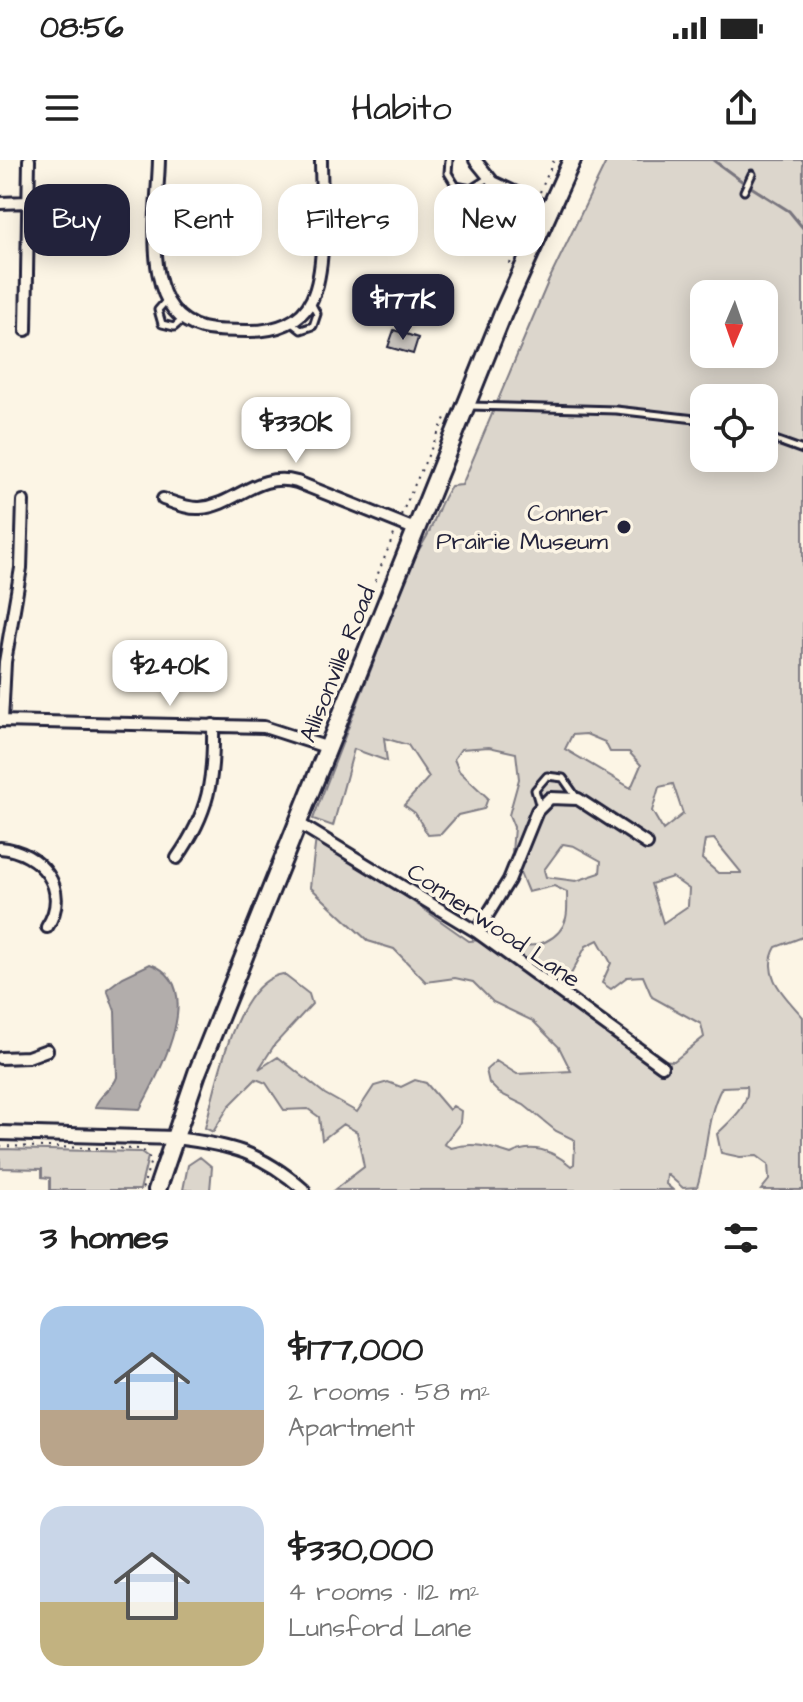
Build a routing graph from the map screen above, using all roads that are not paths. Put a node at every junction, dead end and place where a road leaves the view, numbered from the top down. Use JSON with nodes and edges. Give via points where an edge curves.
{"nodes":[{"id":1,"x":29,"y":160,"type":"edge"},
{"id":2,"x":159,"y":160,"type":"edge"},
{"id":3,"x":321,"y":160,"type":"edge"},
{"id":4,"x":449,"y":160,"type":"edge"},
{"id":5,"x":475,"y":160,"type":"edge"},
{"id":6,"x":572,"y":160,"type":"edge"},
{"id":7,"x":752,"y":174,"type":"dead end"},
{"id":8,"x":488,"y":178,"type":"junction"},
{"id":9,"x":28,"y":184,"type":"edge"},
{"id":10,"x":744,"y":191,"type":"dead end"},
{"id":11,"x":24,"y":202,"type":"edge"},
{"id":12,"x":0,"y":203,"type":"edge"},
{"id":13,"x":550,"y":209,"type":"junction"},
{"id":14,"x":27,"y":256,"type":"edge"},
{"id":15,"x":165,"y":302,"type":"junction"},
{"id":16,"x":310,"y":303,"type":"junction"},
{"id":17,"x":183,"y":320,"type":"junction"},
{"id":18,"x":291,"y":322,"type":"junction"},
{"id":19,"x":26,"y":330,"type":"dead end"},
{"id":20,"x":466,"y":406,"type":"junction"},
{"id":21,"x":690,"y":418,"type":"edge"},
{"id":22,"x":778,"y":441,"type":"edge"},
{"id":23,"x":803,"y":450,"type":"edge"},
{"id":24,"x":163,"y":499,"type":"dead end"},
{"id":25,"x":23,"y":501,"type":"dead end"},
{"id":26,"x":417,"y":530,"type":"junction"},
{"id":27,"x":1,"y":721,"type":"edge"},
{"id":28,"x":213,"y":725,"type":"junction"},
{"id":29,"x":329,"y":748,"type":"junction"},
{"id":30,"x":578,"y":799,"type":"junction"},
{"id":31,"x":540,"y":807,"type":"junction"},
{"id":32,"x":298,"y":823,"type":"junction"},
{"id":33,"x":647,"y":844,"type":"dead end"},
{"id":34,"x":0,"y":848,"type":"edge"},
{"id":35,"x":177,"y":858,"type":"dead end"},
{"id":36,"x":47,"y":927,"type":"dead end"},
{"id":37,"x":477,"y":932,"type":"junction"},
{"id":38,"x":47,"y":1050,"type":"dead end"},
{"id":39,"x":0,"y":1058,"type":"edge"},
{"id":40,"x":662,"y":1066,"type":"dead end"},
{"id":41,"x":0,"y":1133,"type":"edge"},
{"id":42,"x":175,"y":1138,"type":"junction"},
{"id":43,"x":157,"y":1190,"type":"edge"},
{"id":44,"x":304,"y":1190,"type":"edge"}],
"edges":[{"from":1,"to":9,"type":"street"},
{"from":2,"to":15,"type":"street","via":[[157,272]]},
{"from":3,"to":16,"type":"street","via":[[319,273]]},
{"from":4,"to":8,"type":"lane","via":[[448,173],[456,186],[471,189]]},
{"from":5,"to":8,"type":"street"},
{"from":6,"to":13,"type":"main road","name":"Allisonville Road"},
{"from":7,"to":10,"type":"lane"},
{"from":8,"to":13,"type":"street"},
{"from":11,"to":12,"type":"street"},
{"from":13,"to":20,"type":"main road","name":"Allisonville Road"},
{"from":14,"to":19,"type":"street"},
{"from":15,"to":17,"type":"street"},
{"from":15,"to":17,"type":"lane","via":[[158,310],[162,324],[174,327]]},
{"from":16,"to":18,"type":"street"},
{"from":16,"to":18,"type":"lane","via":[[317,314],[313,326],[301,330]]},
{"from":17,"to":18,"type":"street","via":[[217,330],[260,331]]},
{"from":20,"to":21,"type":"lane","via":[[616,410]]},
{"from":20,"to":26,"type":"main road","name":"Allisonville Road"},
{"from":22,"to":23,"type":"lane"},
{"from":24,"to":26,"type":"street","via":[[201,508],[277,478]]},
{"from":25,"to":27,"type":"street","via":[[21,568]]},
{"from":26,"to":29,"type":"main road","name":"Allisonville Road"},
{"from":27,"to":28,"type":"street"},
{"from":28,"to":29,"type":"street","via":[[272,728]]},
{"from":28,"to":35,"type":"street","via":[[208,800]]},
{"from":29,"to":32,"type":"main road","name":"Allisonville Road"},
{"from":30,"to":31,"type":"street","via":[[557,796]]},
{"from":30,"to":31,"type":"lane","via":[[563,778],[547,776],[535,790]]},
{"from":30,"to":33,"type":"street"},
{"from":31,"to":37,"type":"street","via":[[509,880]]},
{"from":32,"to":37,"type":"street","name":"Connerwood Lane"},
{"from":32,"to":42,"type":"main road","name":"Allisonville Road"},
{"from":34,"to":36,"type":"street","via":[[27,855],[49,874],[57,898]]},
{"from":37,"to":40,"type":"street","name":"Connerwood Lane"},
{"from":38,"to":39,"type":"street"},
{"from":41,"to":42,"type":"street"},
{"from":42,"to":43,"type":"main road","name":"Allisonville Road"},
{"from":42,"to":44,"type":"street","via":[[247,1151]]}]}
